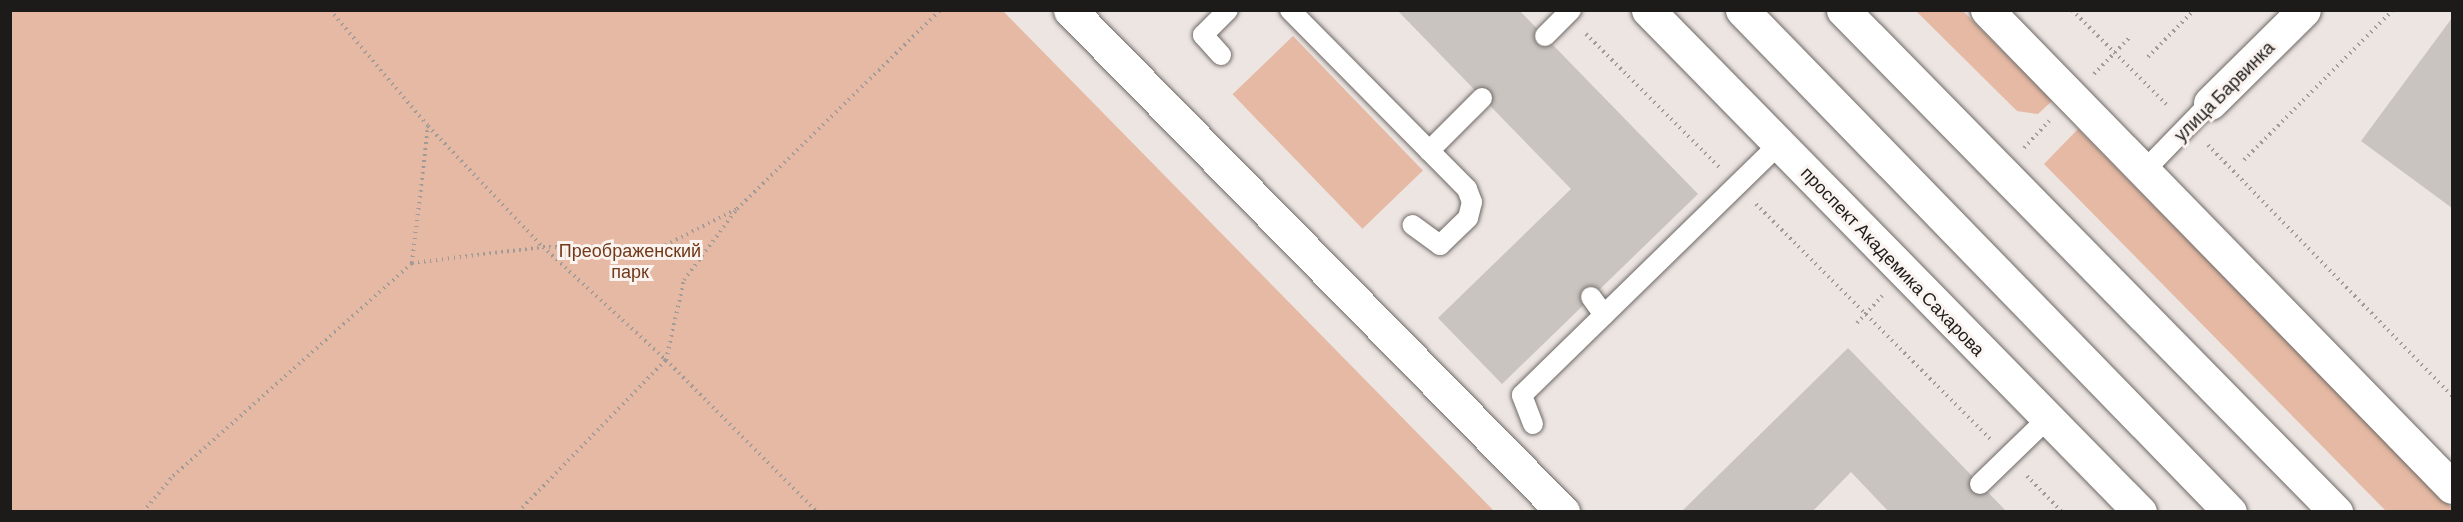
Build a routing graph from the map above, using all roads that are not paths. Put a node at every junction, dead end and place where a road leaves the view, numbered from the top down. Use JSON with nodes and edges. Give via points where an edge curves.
{"nodes":[{"id":1,"x":1070,"y":10,"type":"edge"},
{"id":2,"x":1228,"y":10,"type":"edge"},
{"id":3,"x":1290,"y":10,"type":"edge"},
{"id":4,"x":1648,"y":10,"type":"edge"},
{"id":5,"x":1742,"y":10,"type":"edge"},
{"id":6,"x":1843,"y":10,"type":"edge"},
{"id":7,"x":1987,"y":10,"type":"edge"},
{"id":8,"x":2304,"y":10,"type":"edge"},
{"id":9,"x":1569,"y":13,"type":"edge"},
{"id":10,"x":1545,"y":36,"type":"dead end"},
{"id":11,"x":1221,"y":55,"type":"dead end"},
{"id":12,"x":1482,"y":98,"type":"dead end"},
{"id":13,"x":2199,"y":115,"type":"joint"},
{"id":14,"x":1779,"y":144,"type":"junction"},
{"id":15,"x":1429,"y":151,"type":"junction"},
{"id":16,"x":2144,"y":171,"type":"junction"},
{"id":17,"x":1412,"y":225,"type":"dead end"},
{"id":18,"x":1591,"y":297,"type":"dead end"},
{"id":19,"x":1604,"y":315,"type":"junction"},
{"id":20,"x":2047,"y":419,"type":"junction"},
{"id":21,"x":1533,"y":424,"type":"dead end"},
{"id":22,"x":1980,"y":484,"type":"dead end"},
{"id":23,"x":2452,"y":487,"type":"edge"},
{"id":24,"x":1563,"y":512,"type":"edge"},
{"id":25,"x":2140,"y":512,"type":"edge"},
{"id":26,"x":2230,"y":512,"type":"edge"},
{"id":27,"x":2336,"y":512,"type":"edge"}],
"edges":[{"from":1,"to":24,"type":"street"},
{"from":2,"to":11,"type":"lane","via":[[1203,35]]},
{"from":3,"to":15,"type":"lane"},
{"from":4,"to":14,"type":"street","name":"проспект Академика Сахарова"},
{"from":5,"to":26,"type":"street"},
{"from":6,"to":27,"type":"street"},
{"from":7,"to":16,"type":"street"},
{"from":8,"to":13,"type":"street","name":"улица Барвинка"},
{"from":9,"to":10,"type":"lane"},
{"from":12,"to":15,"type":"lane"},
{"from":13,"to":16,"type":"lane","name":"улица Барвинка"},
{"from":14,"to":19,"type":"lane"},
{"from":14,"to":20,"type":"street","name":"проспект Академика Сахарова"},
{"from":15,"to":17,"type":"lane","via":[[1467,189],[1470,210],[1468,218],[1440,245]]},
{"from":16,"to":23,"type":"street"},
{"from":18,"to":19,"type":"lane"},
{"from":19,"to":21,"type":"lane","via":[[1522,395]]},
{"from":20,"to":22,"type":"lane"},
{"from":20,"to":25,"type":"street","name":"проспект Академика Сахарова"}]}
